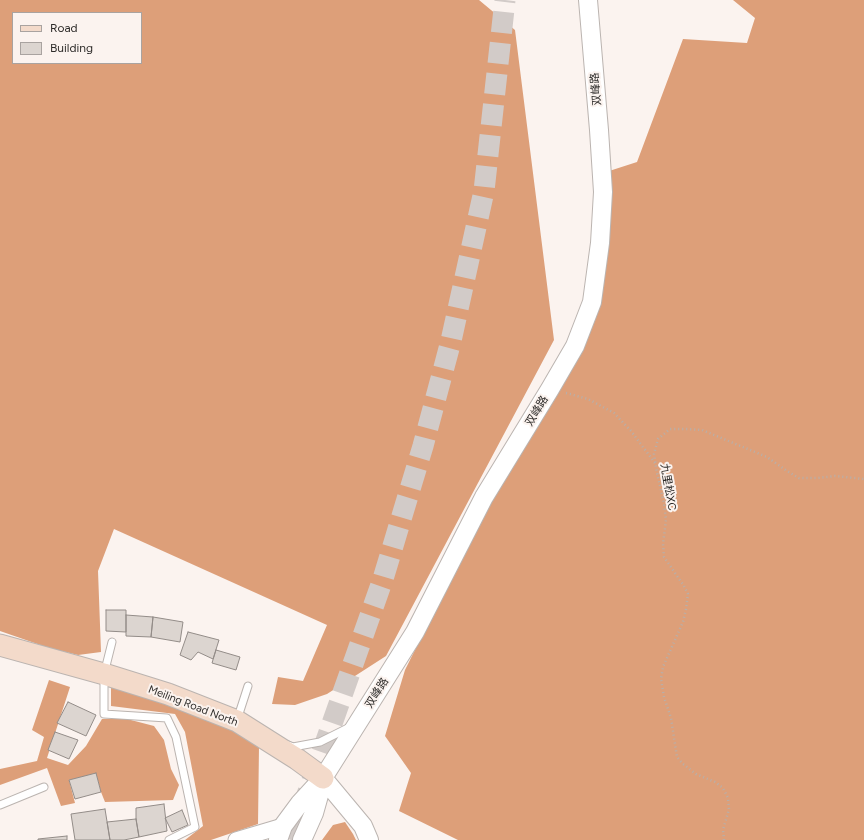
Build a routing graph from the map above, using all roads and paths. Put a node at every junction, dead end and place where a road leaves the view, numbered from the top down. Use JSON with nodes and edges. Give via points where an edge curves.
{"nodes":[{"id":1,"x":588,"y":0,"type":"edge"},
{"id":2,"x":550,"y":389,"type":"junction"},
{"id":3,"x":655,"y":463,"type":"junction"},
{"id":4,"x":864,"y":479,"type":"edge"},
{"id":5,"x":112,"y":642,"type":"dead end"},
{"id":6,"x":0,"y":645,"type":"edge"},
{"id":7,"x":104,"y":674,"type":"junction"},
{"id":8,"x":248,"y":686,"type":"dead end"},
{"id":9,"x":372,"y":702,"type":"junction"},
{"id":10,"x":237,"y":721,"type":"junction"},
{"id":11,"x":265,"y":740,"type":"junction"},
{"id":12,"x":324,"y":778,"type":"junction"},
{"id":13,"x":44,"y":787,"type":"dead end"},
{"id":14,"x":0,"y":805,"type":"edge"},
{"id":15,"x":281,"y":833,"type":"edge"},
{"id":16,"x":169,"y":840,"type":"edge"},
{"id":17,"x":236,"y":840,"type":"edge"},
{"id":18,"x":302,"y":840,"type":"edge"},
{"id":19,"x":369,"y":840,"type":"edge"},
{"id":20,"x":724,"y":840,"type":"edge"}],
"edges":[{"from":1,"to":2,"type":"street","name":"双峰路","via":[[603,192],[600,243],[592,302],[575,346]]},
{"from":2,"to":3,"type":"path","via":[[588,399],[614,413],[632,431]]},
{"from":2,"to":9,"type":"street","name":"双峰路","via":[[484,497],[415,632]]},
{"from":3,"to":4,"type":"path","name":"九里松XC","via":[[654,454],[658,439],[670,429],[702,430],[767,457],[799,478],[834,476]]},
{"from":3,"to":20,"type":"path","name":"九里松XC","via":[[666,520],[664,557],[688,594],[683,622],[663,667],[661,680],[664,697],[671,718],[677,757],[696,774],[724,788],[729,809]]},
{"from":5,"to":7,"type":"lane"},
{"from":6,"to":7,"type":"main road","name":"Meiling Road North"},
{"from":7,"to":10,"type":"main road","name":"Meiling Road North","via":[[168,694]]},
{"from":7,"to":16,"type":"lane","via":[[104,714],[167,718],[176,738],[195,827]]},
{"from":8,"to":10,"type":"lane"},
{"from":9,"to":11,"type":"lane","via":[[352,727],[320,742],[293,747]]},
{"from":9,"to":12,"type":"street","name":"双峰路"},
{"from":10,"to":11,"type":"main road","name":"Meiling Road North"},
{"from":11,"to":12,"type":"main road","name":"Meiling Road North"},
{"from":12,"to":15,"type":"street","via":[[300,803]]},
{"from":12,"to":18,"type":"street","via":[[314,813]]},
{"from":12,"to":19,"type":"street","name":"Meiling Road North","via":[[363,826]]},
{"from":13,"to":14,"type":"lane"},
{"from":15,"to":17,"type":"street"}]}
